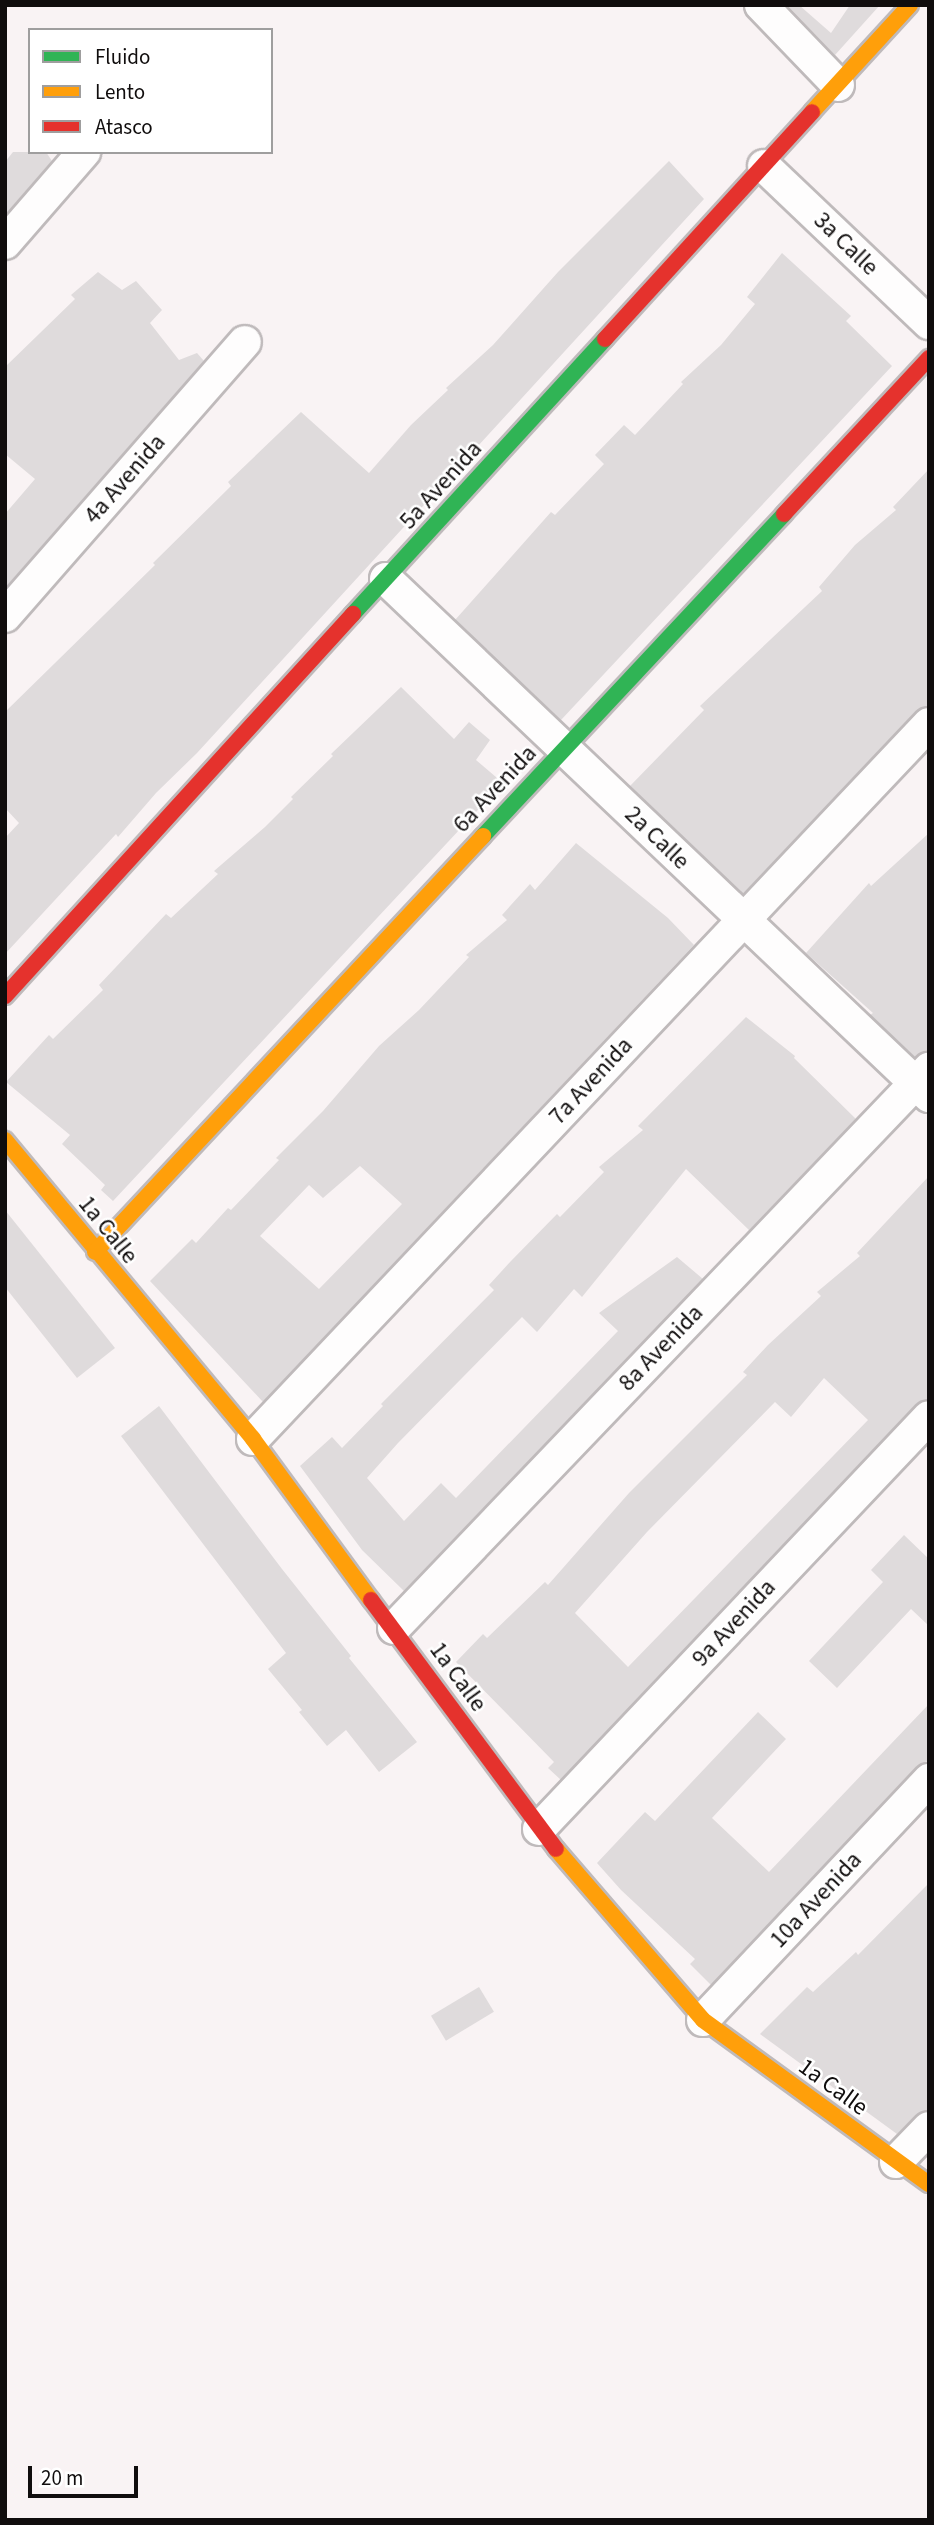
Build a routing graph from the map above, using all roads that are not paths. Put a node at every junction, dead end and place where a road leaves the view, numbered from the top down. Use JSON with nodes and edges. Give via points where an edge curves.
{"nodes":[{"id":1,"x":761,"y":5,"type":"edge"},
{"id":2,"x":910,"y":5,"type":"edge"},
{"id":3,"x":838,"y":85,"type":"junction"},
{"id":4,"x":82,"y":154,"type":"edge"},
{"id":5,"x":764,"y":166,"type":"junction"},
{"id":6,"x":5,"y":243,"type":"edge"},
{"id":7,"x":929,"y":323,"type":"edge"},
{"id":8,"x":245,"y":342,"type":"dead end"},
{"id":9,"x":929,"y":358,"type":"edge"},
{"id":10,"x":386,"y":579,"type":"junction"},
{"id":11,"x":5,"y":616,"type":"edge"},
{"id":12,"x":929,"y":724,"type":"edge"},
{"id":13,"x":564,"y":749,"type":"junction"},
{"id":14,"x":744,"y":920,"type":"junction"},
{"id":15,"x":5,"y":996,"type":"edge"},
{"id":16,"x":924,"y":1083,"type":"edge"},
{"id":17,"x":5,"y":1140,"type":"edge"},
{"id":18,"x":95,"y":1252,"type":"junction"},
{"id":19,"x":929,"y":1417,"type":"edge"},
{"id":20,"x":253,"y":1439,"type":"junction"},
{"id":21,"x":394,"y":1628,"type":"junction"},
{"id":22,"x":929,"y":1780,"type":"edge"},
{"id":23,"x":539,"y":1829,"type":"junction"},
{"id":24,"x":703,"y":2020,"type":"junction"},
{"id":25,"x":929,"y":2128,"type":"edge"},
{"id":26,"x":896,"y":2162,"type":"junction"},
{"id":27,"x":929,"y":2185,"type":"edge"}],
"edges":[{"from":1,"to":3,"type":"street"},
{"from":2,"to":3,"type":"street","name":"5a Avenida"},
{"from":3,"to":5,"type":"street","name":"5a Avenida"},
{"from":4,"to":6,"type":"street"},
{"from":5,"to":7,"type":"street","name":"3a Calle"},
{"from":5,"to":10,"type":"street","name":"5a Avenida"},
{"from":8,"to":11,"type":"street","name":"4a Avenida"},
{"from":9,"to":13,"type":"street","name":"6a Avenida"},
{"from":10,"to":13,"type":"street","name":"2a Calle"},
{"from":10,"to":15,"type":"street","name":"5a Avenida"},
{"from":12,"to":14,"type":"street","name":"7a Avenida"},
{"from":13,"to":14,"type":"street","name":"2a Calle"},
{"from":13,"to":18,"type":"street","name":"6a Avenida"},
{"from":14,"to":16,"type":"street","name":"2a Calle"},
{"from":14,"to":20,"type":"street","name":"7a Avenida"},
{"from":16,"to":21,"type":"street","name":"8a Avenida"},
{"from":17,"to":18,"type":"street","name":"1a Calle"},
{"from":18,"to":20,"type":"street","name":"1a Calle"},
{"from":19,"to":23,"type":"street","name":"9a Avenida"},
{"from":20,"to":21,"type":"street","name":"1a Calle"},
{"from":21,"to":23,"type":"street","name":"1a Calle"},
{"from":22,"to":24,"type":"street","name":"10a Avenida"},
{"from":23,"to":24,"type":"street","name":"1a Calle"},
{"from":24,"to":26,"type":"street","name":"1a Calle"},
{"from":25,"to":26,"type":"street"},
{"from":26,"to":27,"type":"street","name":"1a Calle"}]}
